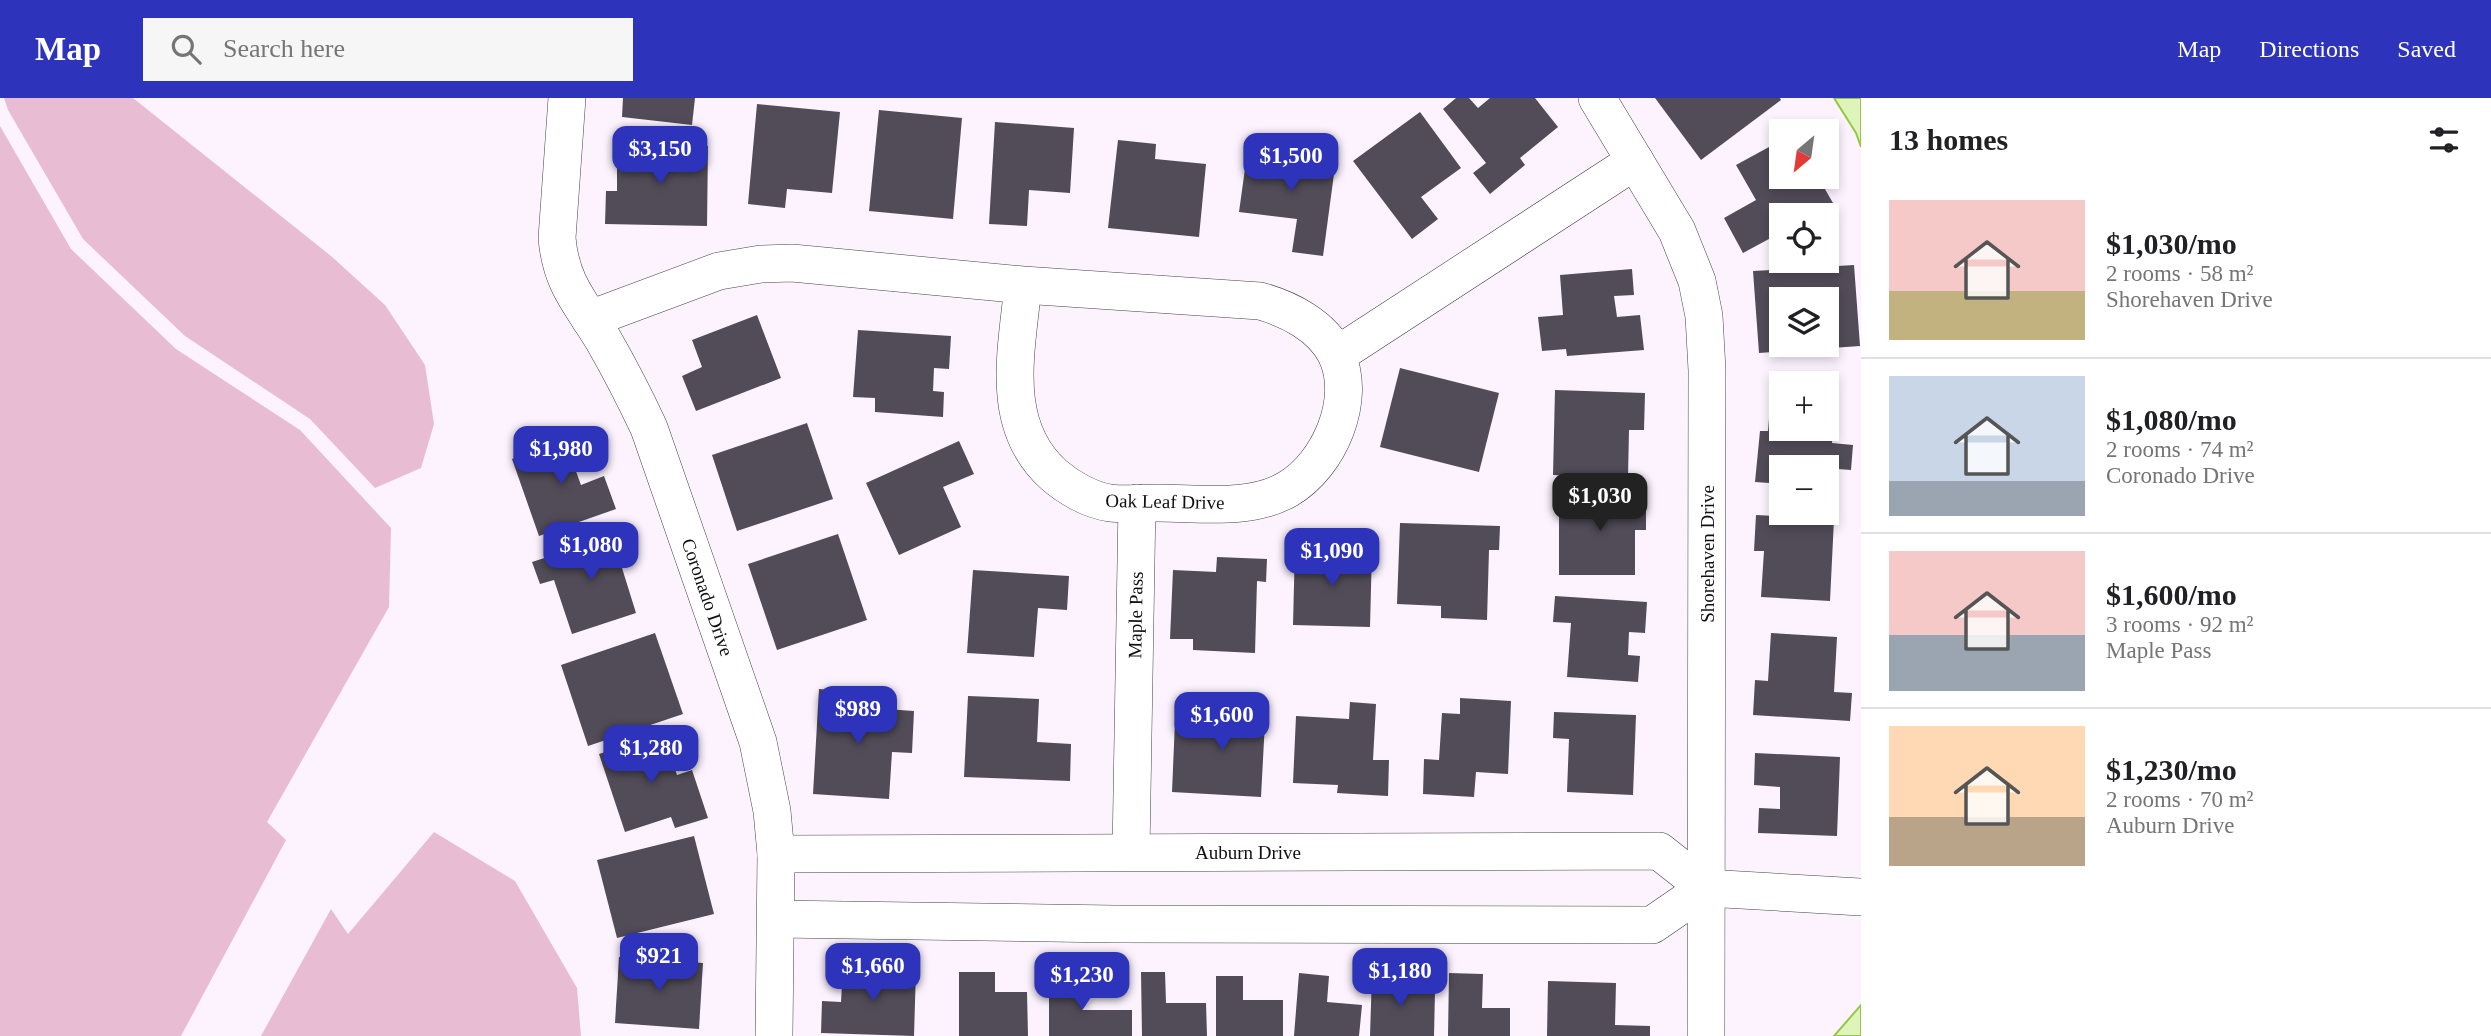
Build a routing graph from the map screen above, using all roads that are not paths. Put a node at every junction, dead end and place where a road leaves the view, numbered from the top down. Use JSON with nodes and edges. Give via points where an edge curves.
{"nodes":[{"id":1,"x":567,"y":98,"type":"edge"},
{"id":2,"x":1597,"y":98,"type":"edge"},
{"id":3,"x":1635,"y":161,"type":"junction"},
{"id":4,"x":1023,"y":285,"type":"junction"},
{"id":5,"x":590,"y":319,"type":"junction"},
{"id":6,"x":1337,"y":355,"type":"junction"},
{"id":7,"x":1137,"y":503,"type":"junction"},
{"id":8,"x":1131,"y":852,"type":"junction"},
{"id":9,"x":776,"y":853,"type":"junction"},
{"id":10,"x":1706,"y":888,"type":"junction"},
{"id":11,"x":1861,"y":897,"type":"edge"},
{"id":12,"x":776,"y":919,"type":"junction"},
{"id":13,"x":774,"y":1036,"type":"edge"},
{"id":14,"x":1706,"y":1036,"type":"edge"}],
"edges":[{"from":1,"to":5,"type":"street","name":"Coronado Drive","via":[[558,251],[570,290]]},
{"from":2,"to":3,"type":"street","name":"Shorehaven Drive"},
{"from":3,"to":6,"type":"street"},
{"from":3,"to":10,"type":"street","name":"Shorehaven Drive","via":[[1677,232],[1697,281],[1704,316]]},
{"from":4,"to":5,"type":"street","via":[[761,264],[719,271]]},
{"from":4,"to":6,"type":"street","via":[[1260,301],[1309,323]]},
{"from":4,"to":7,"type":"street","name":"Oak Leaf Drive","via":[[1014,387],[1019,423],[1027,439],[1047,469],[1076,491],[1110,503]]},
{"from":5,"to":9,"type":"street","name":"Coronado Drive","via":[[626,380],[667,478],[758,742]]},
{"from":6,"to":7,"type":"street","name":"Oak Leaf Drive","via":[[1343,389],[1339,424],[1324,455],[1301,480],[1255,503]]},
{"from":7,"to":8,"type":"street","name":"Maple Pass"},
{"from":8,"to":9,"type":"street","name":"Auburn Drive"},
{"from":8,"to":10,"type":"street","name":"Auburn Drive","via":[[1659,851]]},
{"from":9,"to":12,"type":"street","name":"Coronado Drive"},
{"from":10,"to":11,"type":"street"},
{"from":10,"to":12,"type":"street","via":[[1652,925]]},
{"from":10,"to":14,"type":"street","name":"Shorehaven Drive"},
{"from":12,"to":13,"type":"street","name":"Coronado Drive"}]}
